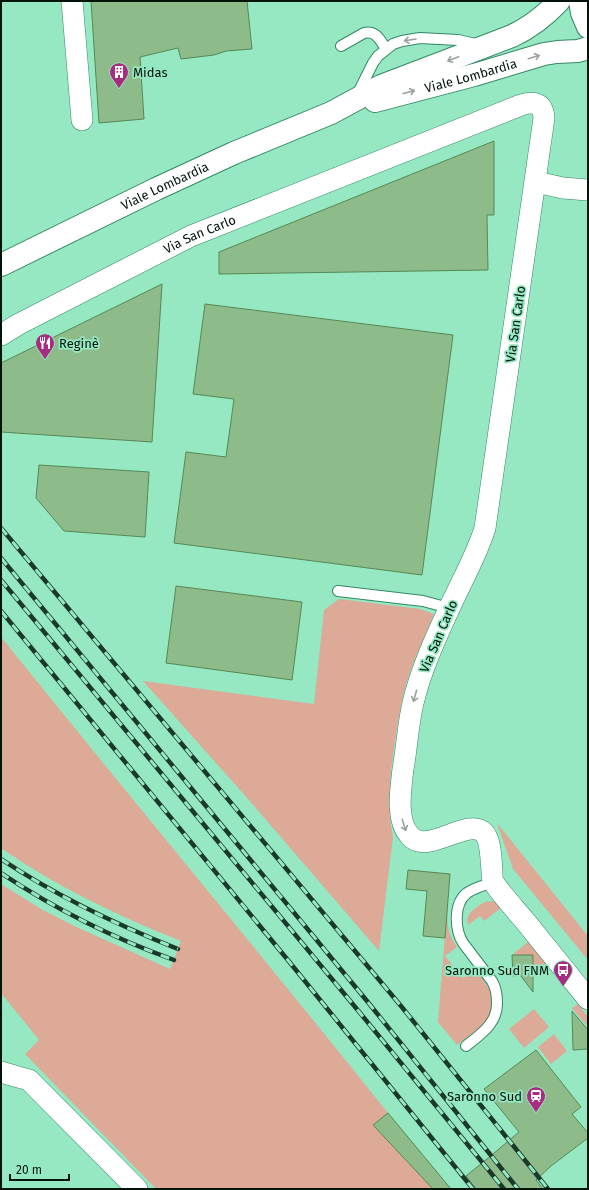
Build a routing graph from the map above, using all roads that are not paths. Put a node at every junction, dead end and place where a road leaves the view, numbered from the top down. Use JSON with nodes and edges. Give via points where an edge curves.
{"nodes":[{"id":1,"x":72,"y":1,"type":"edge"},
{"id":2,"x":559,"y":1,"type":"edge"},
{"id":3,"x":580,"y":1,"type":"edge"},
{"id":4,"x":588,"y":27,"type":"edge"},
{"id":5,"x":490,"y":45,"type":"junction"},
{"id":6,"x":341,"y":46,"type":"dead end"},
{"id":7,"x":588,"y":48,"type":"edge"},
{"id":8,"x":386,"y":49,"type":"junction"},
{"id":9,"x":354,"y":99,"type":"junction"},
{"id":10,"x":331,"y":113,"type":"junction"},
{"id":11,"x":82,"y":120,"type":"dead end"},
{"id":12,"x":536,"y":182,"type":"junction"},
{"id":13,"x":588,"y":190,"type":"edge"},
{"id":14,"x":1,"y":265,"type":"edge"},
{"id":15,"x":1,"y":335,"type":"edge"},
{"id":16,"x":338,"y":591,"type":"dead end"},
{"id":17,"x":449,"y":608,"type":"junction"},
{"id":18,"x":493,"y":882,"type":"junction"},
{"id":19,"x":588,"y":999,"type":"edge"},
{"id":20,"x":466,"y":1046,"type":"dead end"},
{"id":21,"x":1,"y":1072,"type":"edge"},
{"id":22,"x":137,"y":1189,"type":"edge"}],
"edges":[{"from":1,"to":11,"type":"street"},
{"from":2,"to":5,"type":"main road","name":"Viale Lombardia","via":[[527,29]]},
{"from":3,"to":4,"type":"main road"},
{"from":5,"to":8,"type":"lane","one_way":true,"via":[[420,38],[402,41]]},
{"from":5,"to":9,"type":"main road","name":"Viale Lombardia","one_way":true,"via":[[381,86]]},
{"from":6,"to":8,"type":"lane","via":[[368,32],[376,35]]},
{"from":10,"to":7,"type":"main road","name":"Viale Lombardia","one_way":true,"via":[[544,54]]},
{"from":8,"to":9,"type":"lane","via":[[373,63]]},
{"from":9,"to":10,"type":"main road","name":"Viale Lombardia"},
{"from":10,"to":14,"type":"main road","name":"Viale Lombardia","via":[[170,182]]},
{"from":12,"to":13,"type":"street"},
{"from":12,"to":15,"type":"street","name":"Via San Carlo","via":[[544,114],[538,104],[527,103],[191,236]]},
{"from":12,"to":17,"type":"street","name":"Via San Carlo","via":[[485,528],[473,561]]},
{"from":16,"to":17,"type":"lane","via":[[423,601]]},
{"from":17,"to":18,"type":"street","name":"Via San Carlo","one_way":true,"via":[[414,702],[401,785],[401,813],[406,832],[416,841],[428,842],[468,830],[481,830],[487,839]]},
{"from":18,"to":19,"type":"street"},
{"from":18,"to":20,"type":"lane","via":[[468,893],[458,908],[459,937],[495,987],[497,1000],[492,1022]]},
{"from":21,"to":22,"type":"street","via":[[28,1080]]}]}
